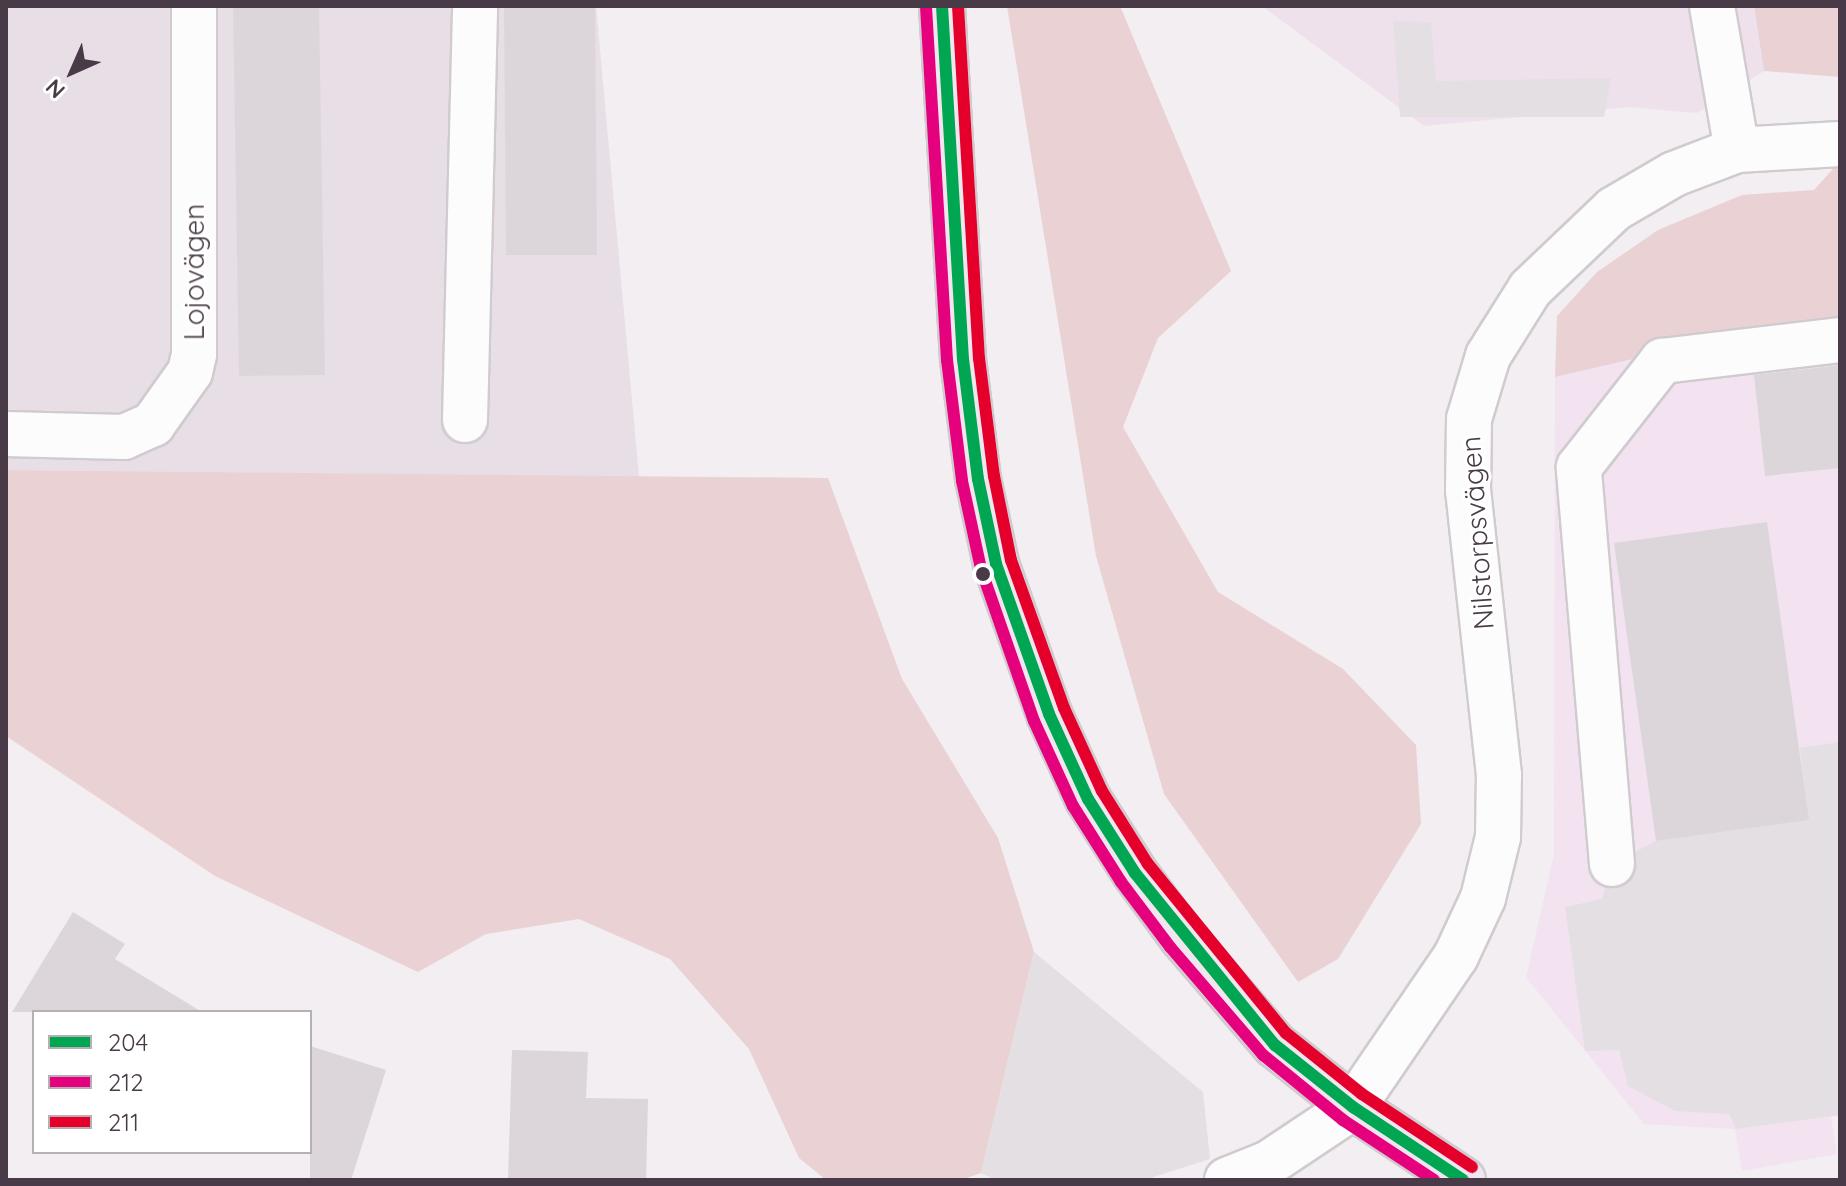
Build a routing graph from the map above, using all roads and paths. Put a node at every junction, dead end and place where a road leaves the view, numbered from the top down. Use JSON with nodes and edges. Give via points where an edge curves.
{"nodes":[{"id":1,"x":194,"y":6,"type":"edge"},
{"id":2,"x":475,"y":6,"type":"edge"},
{"id":3,"x":942,"y":6,"type":"edge"},
{"id":4,"x":1712,"y":6,"type":"edge"},
{"id":5,"x":1840,"y":144,"type":"edge"},
{"id":6,"x":1737,"y":150,"type":"junction"},
{"id":7,"x":1840,"y":340,"type":"edge"},
{"id":8,"x":465,"y":420,"type":"dead end"},
{"id":9,"x":6,"y":434,"type":"edge"},
{"id":10,"x":1612,"y":864,"type":"dead end"},
{"id":11,"x":1353,"y":1107,"type":"junction"},
{"id":12,"x":1227,"y":1180,"type":"edge"},
{"id":13,"x":1463,"y":1180,"type":"edge"}],
"edges":[{"from":1,"to":9,"type":"street","name":"Lojovägen","via":[[190,372],[153,424],[124,437]]},
{"from":2,"to":8,"type":"street"},
{"from":3,"to":11,"type":"main road","via":[[963,359],[978,479],[996,564],[1020,638],[1088,799],[1135,873],[1275,1045]]},
{"from":4,"to":6,"type":"street"},
{"from":5,"to":6,"type":"street","name":"Nilstorpsvägen"},
{"from":6,"to":11,"type":"street","name":"Nilstorpsvägen","via":[[1674,174],[1614,209],[1530,289],[1488,356],[1469,419],[1468,491],[1499,775],[1498,837],[1483,898],[1456,956]]},
{"from":7,"to":10,"type":"street","via":[[1662,361],[1579,467]]},
{"from":11,"to":12,"type":"street","via":[[1269,1163]]},
{"from":11,"to":13,"type":"main road"}]}
